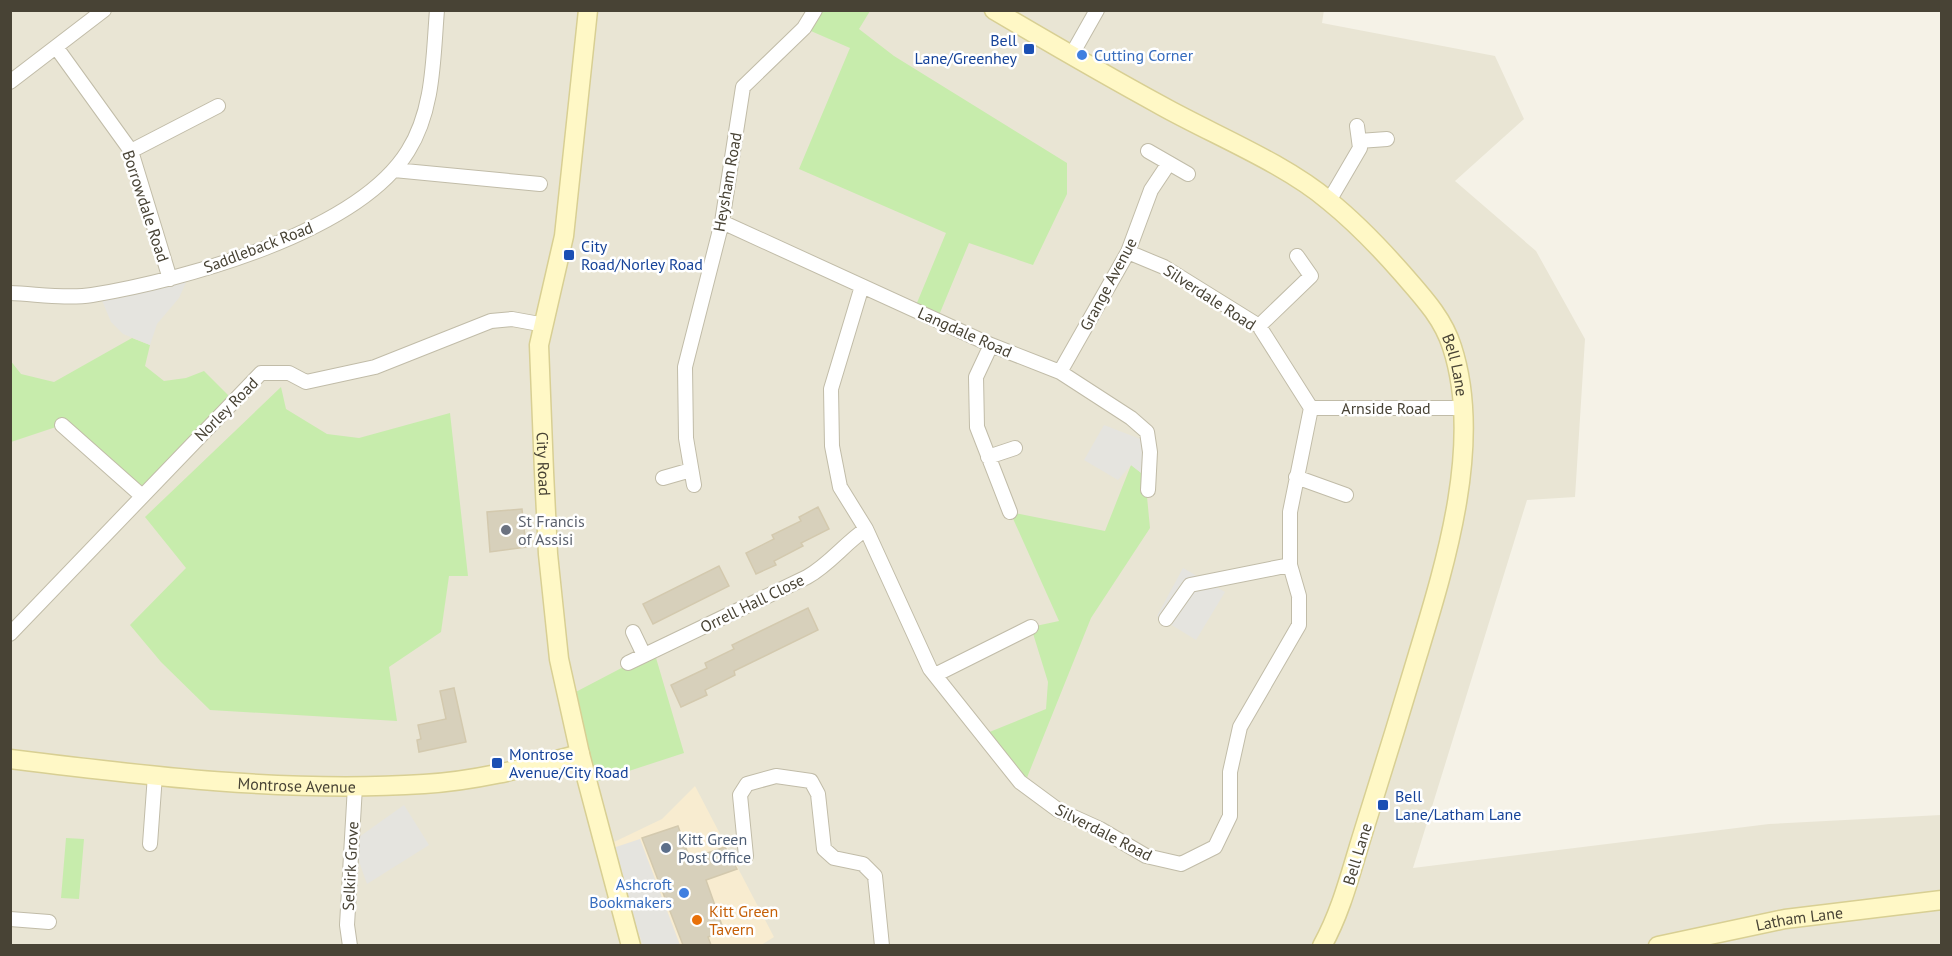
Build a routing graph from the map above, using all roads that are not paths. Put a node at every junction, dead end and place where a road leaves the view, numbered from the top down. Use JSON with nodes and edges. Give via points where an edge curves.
{"nodes":[{"id":1,"x":104,"y":10,"type":"edge"},
{"id":2,"x":437,"y":10,"type":"edge"},
{"id":3,"x":588,"y":10,"type":"edge"},
{"id":4,"x":815,"y":10,"type":"edge"},
{"id":5,"x":994,"y":10,"type":"edge"},
{"id":6,"x":1097,"y":10,"type":"edge"},
{"id":7,"x":56,"y":47,"type":"junction"},
{"id":8,"x":1071,"y":56,"type":"junction"},
{"id":9,"x":10,"y":82,"type":"edge"},
{"id":10,"x":218,"y":106,"type":"dead end"},
{"id":11,"x":1357,"y":126,"type":"dead end"},
{"id":12,"x":1387,"y":139,"type":"dead end"},
{"id":13,"x":1359,"y":141,"type":"junction"},
{"id":14,"x":131,"y":151,"type":"junction"},
{"id":15,"x":1148,"y":151,"type":"dead end"},
{"id":16,"x":1169,"y":163,"type":"junction"},
{"id":17,"x":393,"y":170,"type":"junction"},
{"id":18,"x":1188,"y":174,"type":"dead end"},
{"id":19,"x":540,"y":184,"type":"dead end"},
{"id":20,"x":1329,"y":201,"type":"junction"},
{"id":21,"x":722,"y":222,"type":"junction"},
{"id":22,"x":1128,"y":252,"type":"junction"},
{"id":23,"x":1297,"y":256,"type":"dead end"},
{"id":24,"x":170,"y":279,"type":"junction"},
{"id":25,"x":861,"y":286,"type":"junction"},
{"id":26,"x":10,"y":293,"type":"edge"},
{"id":27,"x":545,"y":325,"type":"junction"},
{"id":28,"x":1259,"y":326,"type":"junction"},
{"id":29,"x":991,"y":345,"type":"junction"},
{"id":30,"x":1060,"y":372,"type":"junction"},
{"id":31,"x":1311,"y":408,"type":"junction"},
{"id":32,"x":1462,"y":408,"type":"junction"},
{"id":33,"x":62,"y":425,"type":"dead end"},
{"id":34,"x":1015,"y":448,"type":"dead end"},
{"id":35,"x":988,"y":456,"type":"junction"},
{"id":36,"x":691,"y":470,"type":"junction"},
{"id":37,"x":1296,"y":477,"type":"junction"},
{"id":38,"x":663,"y":478,"type":"dead end"},
{"id":39,"x":694,"y":485,"type":"dead end"},
{"id":40,"x":1148,"y":490,"type":"dead end"},
{"id":41,"x":1346,"y":495,"type":"dead end"},
{"id":42,"x":142,"y":496,"type":"junction"},
{"id":43,"x":1010,"y":512,"type":"dead end"},
{"id":44,"x":866,"y":529,"type":"junction"},
{"id":45,"x":1290,"y":565,"type":"junction"},
{"id":46,"x":1166,"y":619,"type":"dead end"},
{"id":47,"x":1031,"y":627,"type":"dead end"},
{"id":48,"x":633,"y":632,"type":"dead end"},
{"id":49,"x":10,"y":634,"type":"edge"},
{"id":50,"x":644,"y":655,"type":"junction"},
{"id":51,"x":628,"y":663,"type":"dead end"},
{"id":52,"x":935,"y":675,"type":"junction"},
{"id":53,"x":580,"y":754,"type":"junction"},
{"id":54,"x":10,"y":759,"type":"edge"},
{"id":55,"x":155,"y":775,"type":"junction"},
{"id":56,"x":355,"y":786,"type":"junction"},
{"id":57,"x":150,"y":844,"type":"dead end"},
{"id":58,"x":746,"y":856,"type":"dead end"},
{"id":59,"x":1941,"y":900,"type":"edge"},
{"id":60,"x":10,"y":919,"type":"edge"},
{"id":61,"x":49,"y":922,"type":"dead end"},
{"id":62,"x":1327,"y":944,"type":"edge"},
{"id":63,"x":350,"y":945,"type":"edge"},
{"id":64,"x":631,"y":945,"type":"edge"},
{"id":65,"x":882,"y":945,"type":"edge"},
{"id":66,"x":1658,"y":945,"type":"edge"}],
"edges":[{"from":1,"to":7,"type":"street"},
{"from":2,"to":17,"type":"street","name":"Saddleback Road","via":[[427,111],[408,153]]},
{"from":3,"to":27,"type":"street","name":"City Road","via":[[564,236]]},
{"from":4,"to":21,"type":"street","name":"Heysham Road","via":[[804,28],[743,87]]},
{"from":5,"to":8,"type":"street","name":"Bell Lane"},
{"from":6,"to":8,"type":"street"},
{"from":7,"to":9,"type":"street"},
{"from":7,"to":14,"type":"street","name":"Borrowdale Road"},
{"from":8,"to":20,"type":"street","name":"Bell Lane","via":[[1282,170]]},
{"from":10,"to":14,"type":"street"},
{"from":11,"to":13,"type":"street"},
{"from":12,"to":13,"type":"street"},
{"from":13,"to":20,"type":"street","via":[[1360,148]]},
{"from":14,"to":24,"type":"street","name":"Borrowdale Road"},
{"from":15,"to":16,"type":"street"},
{"from":16,"to":18,"type":"street"},
{"from":16,"to":22,"type":"street","name":"Grange Avenue","via":[[1151,190]]},
{"from":17,"to":19,"type":"street"},
{"from":17,"to":24,"type":"street","name":"Saddleback Road","via":[[349,206],[294,236]]},
{"from":20,"to":32,"type":"street","name":"Bell Lane","via":[[1390,261],[1437,315],[1452,347]]},
{"from":21,"to":25,"type":"street","name":"Langdale Road"},
{"from":21,"to":36,"type":"street","name":"Heysham Road","via":[[686,367],[686,438]]},
{"from":22,"to":28,"type":"street","name":"Silverdale Road","via":[[1164,267]]},
{"from":22,"to":30,"type":"street","name":"Grange Avenue"},
{"from":23,"to":28,"type":"street","via":[[1311,276]]},
{"from":24,"to":26,"type":"street","name":"Saddleback Road","via":[[90,295]]},
{"from":25,"to":29,"type":"street","name":"Langdale Road"},
{"from":25,"to":44,"type":"street","name":"Silverdale Road","via":[[831,389],[832,446],[840,487]]},
{"from":27,"to":42,"type":"street","name":"Norley Road","via":[[512,319],[491,321],[375,367],[306,382],[289,373],[261,374]]},
{"from":27,"to":53,"type":"street","name":"City Road","via":[[539,345],[550,587],[558,652]]},
{"from":28,"to":31,"type":"street","name":"Silverdale Road"},
{"from":29,"to":30,"type":"street","name":"Langdale Road"},
{"from":29,"to":35,"type":"street","via":[[976,376],[977,427]]},
{"from":30,"to":40,"type":"street","name":"Langdale Road","via":[[1147,432]]},
{"from":31,"to":32,"type":"street","name":"Arnside Road"},
{"from":31,"to":37,"type":"street","name":"Silverdale Road"},
{"from":32,"to":62,"type":"street","name":"Bell Lane","via":[[1460,477],[1443,563]]},
{"from":33,"to":42,"type":"street"},
{"from":34,"to":35,"type":"street"},
{"from":35,"to":43,"type":"street"},
{"from":36,"to":38,"type":"street"},
{"from":36,"to":39,"type":"street","name":"Heysham Road"},
{"from":37,"to":41,"type":"street"},
{"from":37,"to":45,"type":"street","name":"Silverdale Road","via":[[1290,512]]},
{"from":42,"to":49,"type":"street","name":"Norley Road"},
{"from":44,"to":50,"type":"street","name":"Orrell Hall Close","via":[[807,577]]},
{"from":44,"to":52,"type":"street","name":"Silverdale Road"},
{"from":45,"to":46,"type":"street","via":[[1190,585]]},
{"from":45,"to":52,"type":"street","name":"Silverdale Road","via":[[1299,596],[1299,625],[1240,726],[1230,772],[1230,816],[1215,847],[1181,864],[1146,856],[1058,810],[1020,782]]},
{"from":47,"to":52,"type":"street"},
{"from":48,"to":50,"type":"street"},
{"from":50,"to":51,"type":"street","name":"Orrell Hall Close"},
{"from":53,"to":56,"type":"street","name":"Montrose Avenue","via":[[478,778]]},
{"from":53,"to":64,"type":"street","name":"City Road"},
{"from":54,"to":55,"type":"street","name":"Montrose Avenue"},
{"from":55,"to":56,"type":"street","name":"Montrose Avenue"},
{"from":55,"to":57,"type":"street"},
{"from":56,"to":63,"type":"street","name":"Selkirk Grove","via":[[347,925]]},
{"from":58,"to":65,"type":"street","via":[[740,795],[747,783],[776,776],[811,782],[818,794],[824,849],[834,858],[863,864],[875,876]]},
{"from":59,"to":66,"type":"street","name":"Latham Lane","via":[[1785,919]]},
{"from":60,"to":61,"type":"street"}]}
